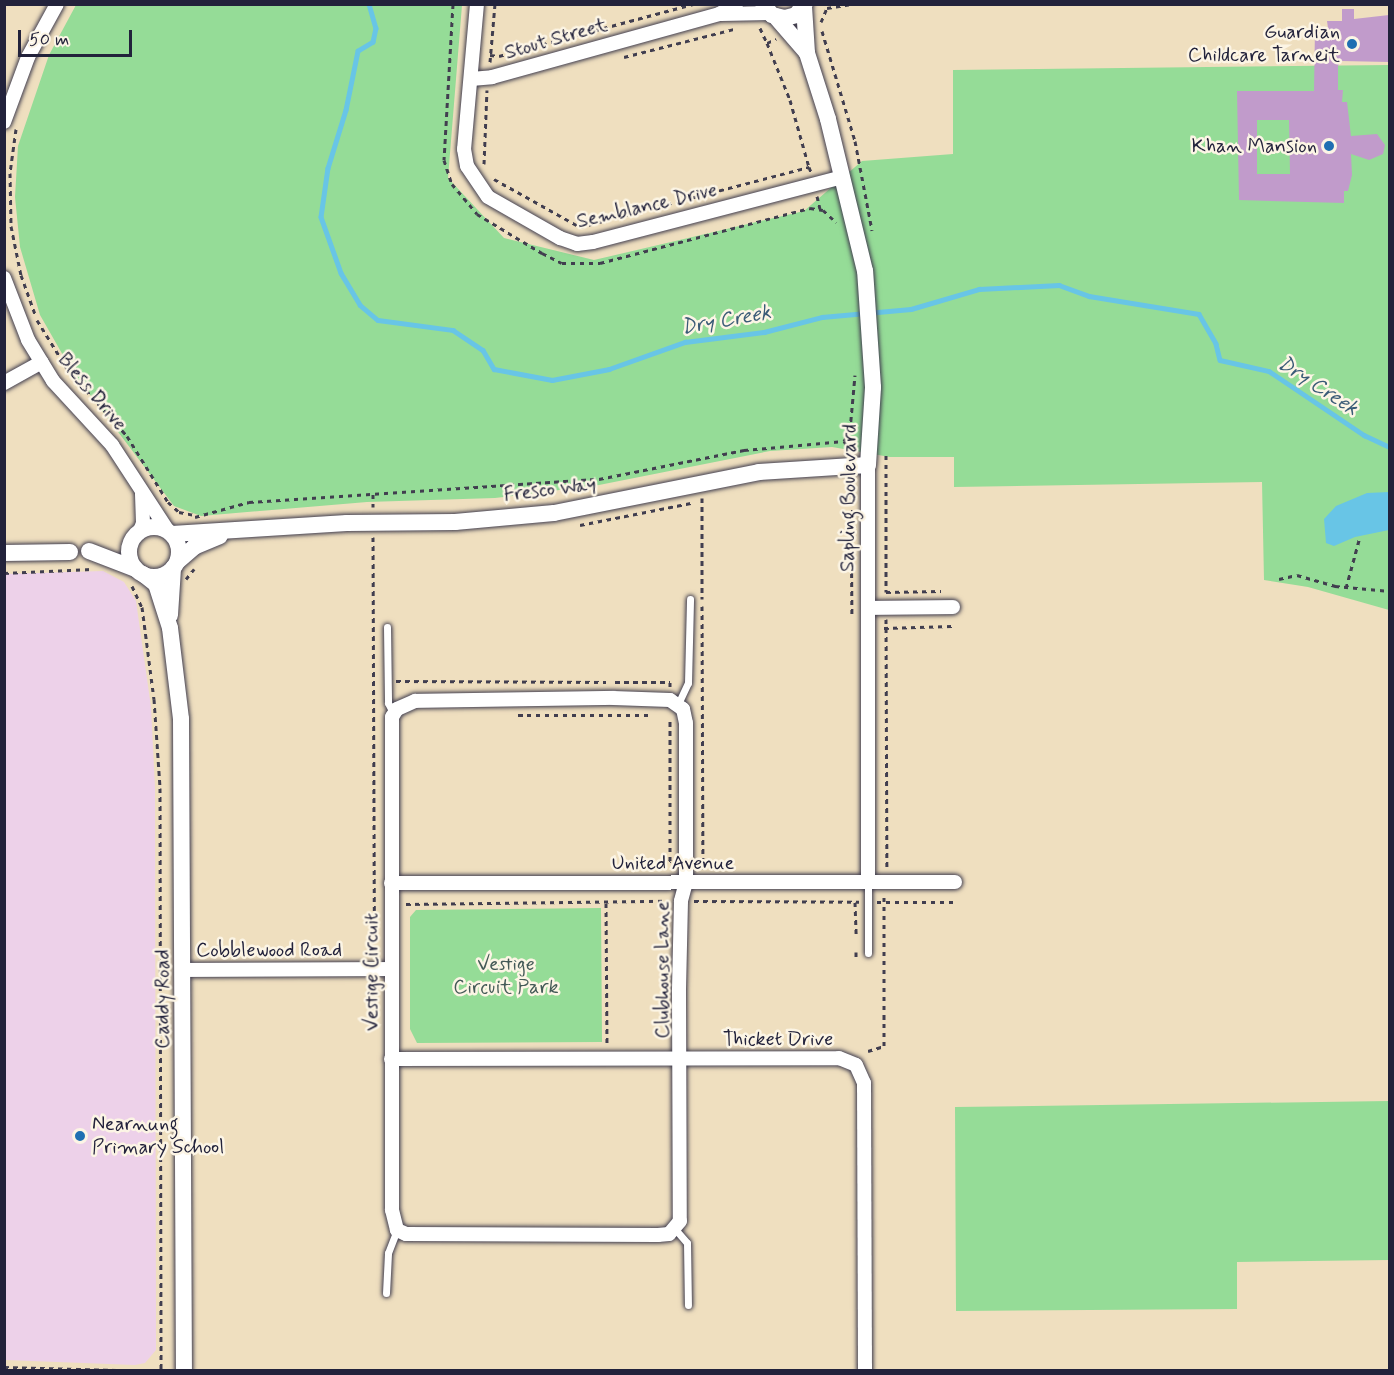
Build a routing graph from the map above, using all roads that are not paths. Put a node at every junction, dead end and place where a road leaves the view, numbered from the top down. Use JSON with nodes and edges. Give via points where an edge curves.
{"nodes":[{"id":1,"x":57,"y":4,"type":"edge"},
{"id":2,"x":477,"y":4,"type":"edge"},
{"id":3,"x":736,"y":4,"type":"edge"},
{"id":4,"x":804,"y":6,"type":"edge"},
{"id":5,"x":769,"y":11,"type":"edge"},
{"id":6,"x":719,"y":14,"type":"junction"},
{"id":7,"x":807,"y":53,"type":"junction"},
{"id":8,"x":471,"y":79,"type":"junction"},
{"id":9,"x":9,"y":117,"type":"edge"},
{"id":10,"x":843,"y":177,"type":"junction"},
{"id":11,"x":4,"y":278,"type":"edge"},
{"id":12,"x":42,"y":362,"type":"junction"},
{"id":13,"x":4,"y":383,"type":"edge"},
{"id":14,"x":868,"y":465,"type":"junction"},
{"id":15,"x":142,"y":494,"type":"junction"},
{"id":16,"x":170,"y":533,"type":"junction"},
{"id":17,"x":233,"y":533,"type":"junction"},
{"id":18,"x":137,"y":535,"type":"junction"},
{"id":19,"x":89,"y":551,"type":"junction"},
{"id":20,"x":70,"y":552,"type":"joint"},
{"id":21,"x":4,"y":554,"type":"edge"},
{"id":22,"x":176,"y":565,"type":"junction"},
{"id":23,"x":139,"y":572,"type":"junction"},
{"id":24,"x":690,"y":599,"type":"dead end"},
{"id":25,"x":953,"y":607,"type":"dead end"},
{"id":26,"x":869,"y":608,"type":"junction"},
{"id":27,"x":387,"y":627,"type":"dead end"},
{"id":28,"x":170,"y":628,"type":"junction"},
{"id":29,"x":678,"y":704,"type":"junction"},
{"id":30,"x":394,"y":715,"type":"junction"},
{"id":31,"x":686,"y":882,"type":"junction"},
{"id":32,"x":868,"y":882,"type":"junction"},
{"id":33,"x":955,"y":882,"type":"dead end"},
{"id":34,"x":391,"y":883,"type":"junction"},
{"id":35,"x":868,"y":953,"type":"dead end"},
{"id":36,"x":391,"y":969,"type":"junction"},
{"id":37,"x":184,"y":970,"type":"junction"},
{"id":38,"x":391,"y":1059,"type":"junction"},
{"id":39,"x":682,"y":1059,"type":"junction"},
{"id":40,"x":675,"y":1229,"type":"junction"},
{"id":41,"x":397,"y":1230,"type":"junction"},
{"id":42,"x":386,"y":1293,"type":"dead end"},
{"id":43,"x":688,"y":1305,"type":"dead end"},
{"id":44,"x":184,"y":1371,"type":"edge"},
{"id":45,"x":865,"y":1371,"type":"edge"}],
"edges":[{"from":1,"to":9,"type":"street","via":[[28,57]]},
{"from":2,"to":8,"type":"street","name":"Semblance Drive"},
{"from":3,"to":6,"type":"street","name":"Stout Street"},
{"from":4,"to":5,"type":"street","via":[[791,17]]},
{"from":4,"to":7,"type":"street","name":"Sapling Boulevard"},
{"from":5,"to":6,"type":"street","name":"Stout Street"},
{"from":5,"to":7,"type":"street","name":"Sapling Boulevard"},
{"from":6,"to":8,"type":"street","name":"Stout Street","via":[[490,86]]},
{"from":7,"to":10,"type":"street","name":"Sapling Boulevard"},
{"from":8,"to":10,"type":"street","name":"Semblance Drive","via":[[464,149],[471,177],[488,197],[570,243],[593,242]]},
{"from":10,"to":14,"type":"street","name":"Sapling Boulevard","via":[[865,271],[871,354]]},
{"from":11,"to":12,"type":"street","name":"Bless Drive","via":[[18,318]]},
{"from":12,"to":13,"type":"street"},
{"from":12,"to":15,"type":"street","name":"Bless Drive","via":[[60,390],[112,445]]},
{"from":14,"to":17,"type":"street","name":"Fresco Way","via":[[786,468],[554,513]]},
{"from":14,"to":26,"type":"street","name":"Sapling Boulevard"},
{"from":15,"to":16,"type":"street","name":"Bless Drive"},
{"from":15,"to":18,"type":"street","via":[[143,523]]},
{"from":16,"to":17,"type":"street","name":"Fresco Way"},
{"from":16,"to":18,"type":"street","via":[[153,527]]},
{"from":16,"to":22,"type":"street","via":[[179,547]]},
{"from":17,"to":22,"type":"street","name":"Fresco Way","via":[[194,547]]},
{"from":18,"to":19,"type":"street","via":[[110,548]]},
{"from":18,"to":23,"type":"street","via":[[129,553]]},
{"from":19,"to":20,"type":"street"},
{"from":19,"to":23,"type":"street"},
{"from":20,"to":21,"type":"street"},
{"from":22,"to":23,"type":"street","via":[[161,576]]},
{"from":22,"to":28,"type":"street","name":"Caddy Road"},
{"from":23,"to":28,"type":"street","name":"Caddy Road","via":[[156,584]]},
{"from":24,"to":29,"type":"lane","via":[[688,683]]},
{"from":25,"to":26,"type":"street"},
{"from":26,"to":32,"type":"street","name":"Sapling Boulevard"},
{"from":27,"to":30,"type":"lane","name":"Vestige Circuit","via":[[388,703]]},
{"from":28,"to":37,"type":"street","name":"Caddy Road","via":[[181,719]]},
{"from":29,"to":30,"type":"street","via":[[663,699],[613,698],[411,702]]},
{"from":29,"to":31,"type":"street","via":[[686,723]]},
{"from":30,"to":34,"type":"street","name":"Vestige Circuit"},
{"from":31,"to":32,"type":"street","name":"United Avenue"},
{"from":31,"to":34,"type":"street","name":"United Avenue"},
{"from":31,"to":39,"type":"street","name":"Clubhouse Lane","via":[[681,901]]},
{"from":32,"to":33,"type":"street","name":"United Avenue"},
{"from":32,"to":35,"type":"lane","name":"Sapling Boulevard"},
{"from":34,"to":36,"type":"street","name":"Vestige Circuit"},
{"from":36,"to":37,"type":"street","name":"Cobblewood Road"},
{"from":36,"to":38,"type":"street","name":"Vestige Circuit"},
{"from":37,"to":44,"type":"street","name":"Caddy Road"},
{"from":38,"to":39,"type":"street","name":"Thicket Drive"},
{"from":38,"to":41,"type":"street","name":"Vestige Circuit","via":[[392,1210]]},
{"from":39,"to":40,"type":"street","via":[[683,1210]]},
{"from":39,"to":45,"type":"street","name":"Thicket Drive","via":[[839,1058],[856,1065],[862,1074]]},
{"from":40,"to":41,"type":"street","via":[[658,1235],[429,1236]]},
{"from":40,"to":43,"type":"lane","via":[[687,1243]]},
{"from":41,"to":42,"type":"lane","name":"Vestige Circuit","via":[[388,1252]]}]}
